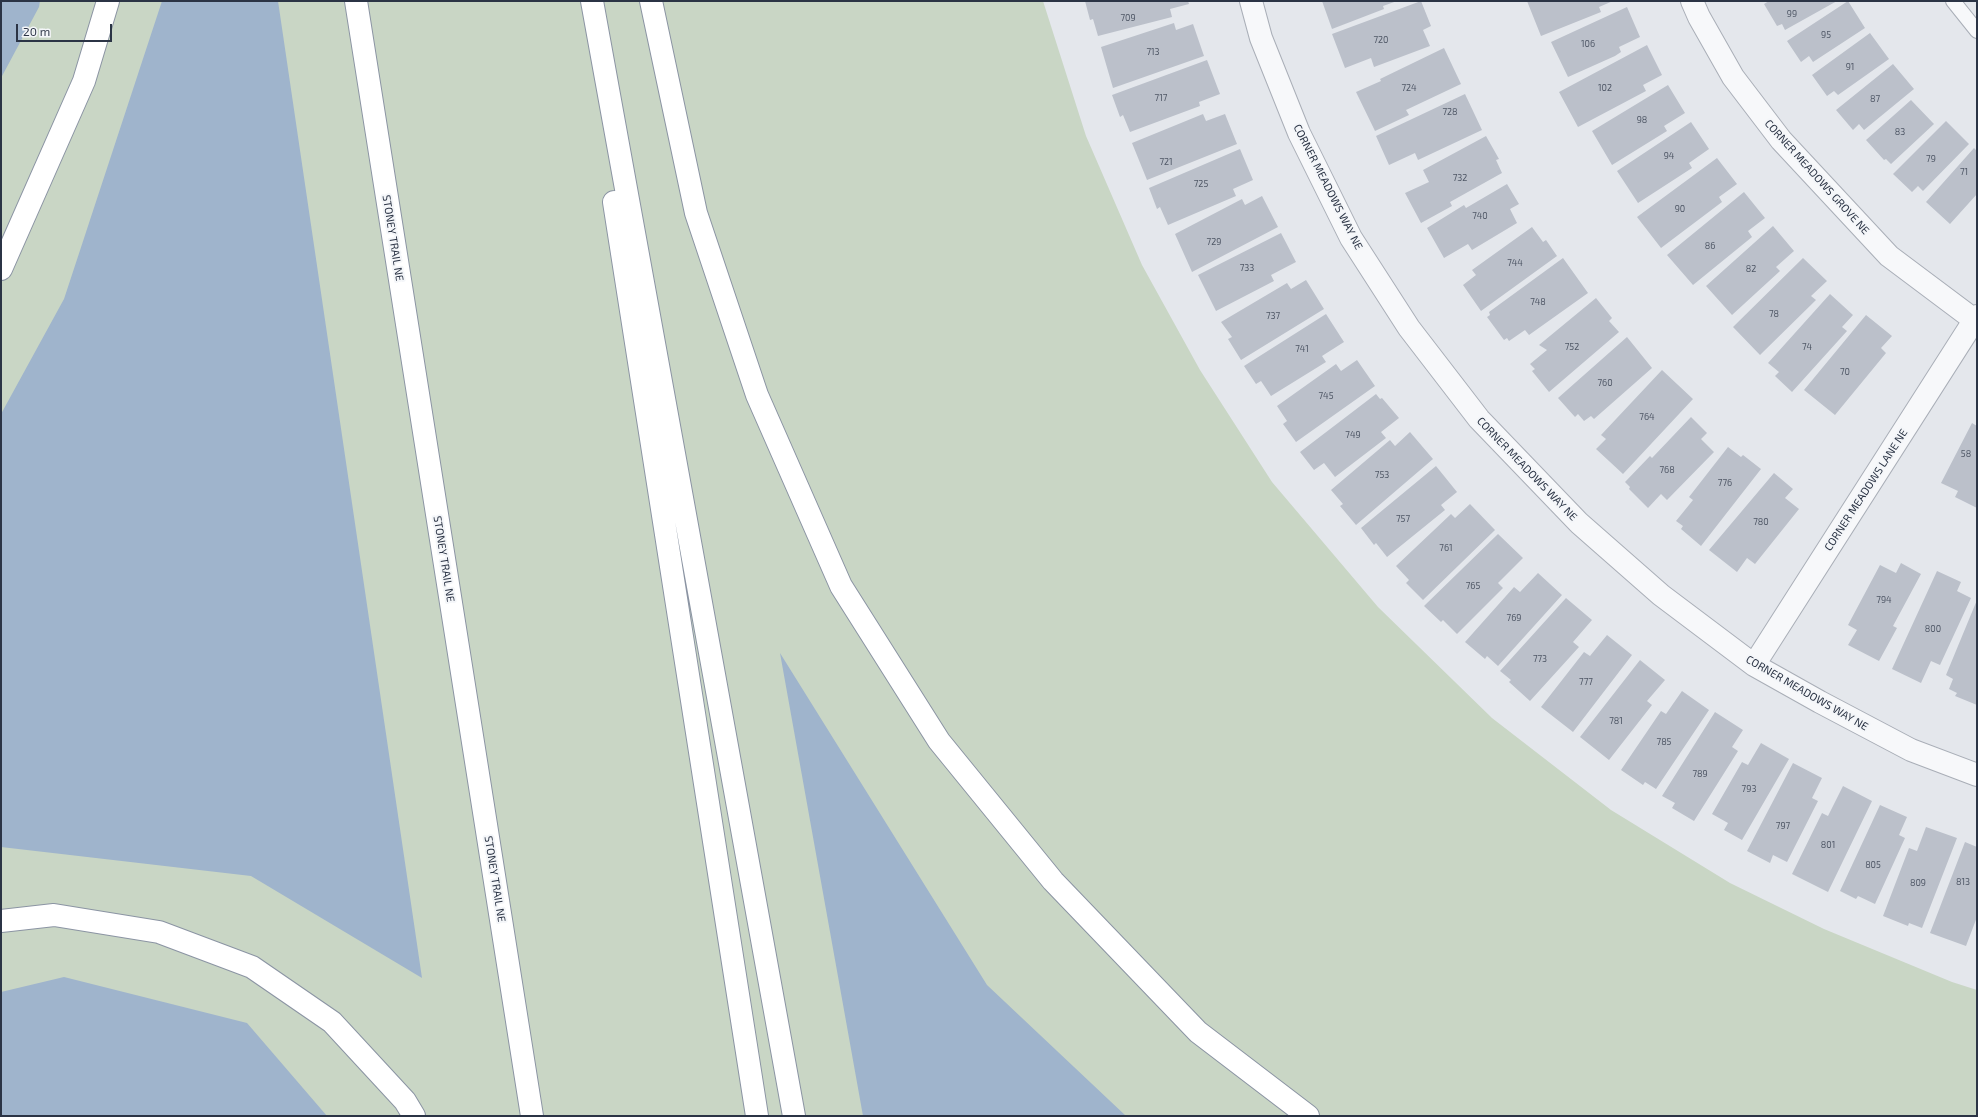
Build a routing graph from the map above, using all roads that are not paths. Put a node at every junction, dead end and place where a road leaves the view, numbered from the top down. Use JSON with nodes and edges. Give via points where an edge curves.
{"nodes":[{"id":1,"x":108,"y":1,"type":"edge"},
{"id":2,"x":356,"y":1,"type":"edge"},
{"id":3,"x":582,"y":1,"type":"edge"},
{"id":4,"x":592,"y":1,"type":"edge"},
{"id":5,"x":652,"y":1,"type":"edge"},
{"id":6,"x":1251,"y":1,"type":"edge"},
{"id":7,"x":1692,"y":1,"type":"edge"},
{"id":8,"x":1953,"y":1,"type":"edge"},
{"id":9,"x":1977,"y":31,"type":"edge"},
{"id":10,"x":1,"y":269,"type":"edge"},
{"id":11,"x":1976,"y":319,"type":"edge"},
{"id":12,"x":1754,"y":665,"type":"junction"},
{"id":13,"x":1977,"y":775,"type":"edge"},
{"id":14,"x":1,"y":921,"type":"edge"},
{"id":15,"x":414,"y":1116,"type":"edge"},
{"id":16,"x":532,"y":1116,"type":"edge"},
{"id":17,"x":757,"y":1116,"type":"edge"},
{"id":18,"x":794,"y":1116,"type":"edge"},
{"id":19,"x":1308,"y":1116,"type":"edge"}],
"edges":[{"from":1,"to":10,"type":"highway","via":[[84,81]]},
{"from":2,"to":16,"type":"highway","name":"STONEY TRAIL NE"},
{"from":3,"to":17,"type":"highway"},
{"from":4,"to":18,"type":"highway"},
{"from":5,"to":19,"type":"highway","via":[[696,213],[757,395],[841,586],[939,741],[1053,881],[1198,1032]]},
{"from":6,"to":12,"type":"street","name":"CORNER MEADOWS WAY NE","via":[[1261,38],[1299,133],[1352,238],[1408,328],[1479,419],[1579,524],[1661,595]]},
{"from":7,"to":11,"type":"street","name":"CORNER MEADOWS GROVE NE","via":[[1733,76],[1781,140],[1889,256]]},
{"from":8,"to":9,"type":"lane"},
{"from":11,"to":12,"type":"street","name":"CORNER MEADOWS LANE NE"},
{"from":12,"to":13,"type":"street","name":"CORNER MEADOWS WAY NE","via":[[1911,750]]},
{"from":14,"to":15,"type":"highway","via":[[54,915],[159,932],[252,967],[332,1022],[405,1101]]}]}
